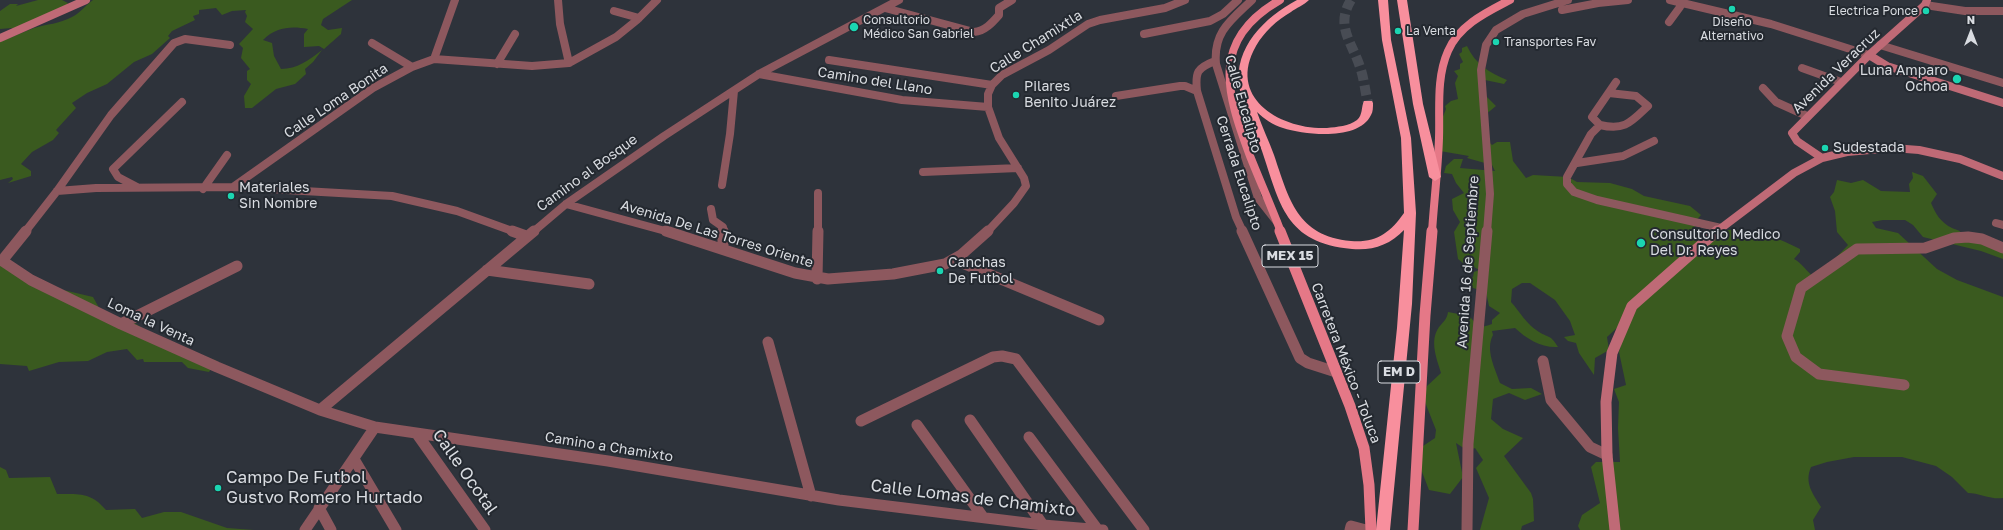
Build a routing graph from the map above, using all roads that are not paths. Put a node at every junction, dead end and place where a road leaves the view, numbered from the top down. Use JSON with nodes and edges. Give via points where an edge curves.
{"nodes":[{"id":1,"x":86,"y":0,"type":"edge"},
{"id":2,"x":455,"y":0,"type":"edge"},
{"id":3,"x":558,"y":0,"type":"edge"},
{"id":4,"x":657,"y":0,"type":"edge"},
{"id":5,"x":899,"y":0,"type":"edge"},
{"id":6,"x":1012,"y":0,"type":"edge"},
{"id":7,"x":1185,"y":0,"type":"edge"},
{"id":8,"x":1238,"y":0,"type":"edge"},
{"id":9,"x":1252,"y":0,"type":"edge"},
{"id":10,"x":1280,"y":0,"type":"edge"},
{"id":11,"x":1304,"y":0,"type":"edge"},
{"id":12,"x":1383,"y":0,"type":"edge"},
{"id":13,"x":1402,"y":0,"type":"edge"},
{"id":14,"x":1510,"y":0,"type":"edge"},
{"id":15,"x":1568,"y":0,"type":"edge"},
{"id":16,"x":1628,"y":0,"type":"edge"},
{"id":17,"x":1670,"y":0,"type":"edge"},
{"id":18,"x":1681,"y":2,"type":"junction"},
{"id":19,"x":1926,"y":2,"type":"edge"},
{"id":20,"x":885,"y":8,"type":"junction"},
{"id":21,"x":1562,"y":10,"type":"dead end"},
{"id":22,"x":614,"y":11,"type":"dead end"},
{"id":23,"x":2003,"y":11,"type":"edge"},
{"id":24,"x":639,"y":18,"type":"junction"},
{"id":25,"x":1668,"y":22,"type":"dead end"},
{"id":26,"x":516,"y":34,"type":"dead end"},
{"id":27,"x":1144,"y":34,"type":"dead end"},
{"id":28,"x":0,"y":38,"type":"edge"},
{"id":29,"x":372,"y":43,"type":"dead end"},
{"id":30,"x":230,"y":44,"type":"dead end"},
{"id":31,"x":1880,"y":45,"type":"junction"},
{"id":32,"x":1869,"y":55,"type":"junction"},
{"id":33,"x":434,"y":59,"type":"junction"},
{"id":34,"x":829,"y":60,"type":"dead end"},
{"id":35,"x":1215,"y":62,"type":"junction"},
{"id":36,"x":569,"y":63,"type":"junction"},
{"id":37,"x":497,"y":64,"type":"junction"},
{"id":38,"x":412,"y":67,"type":"junction"},
{"id":39,"x":1802,"y":68,"type":"dead end"},
{"id":40,"x":759,"y":74,"type":"junction"},
{"id":41,"x":1616,"y":82,"type":"dead end"},
{"id":42,"x":1841,"y":82,"type":"junction"},
{"id":43,"x":2003,"y":83,"type":"edge"},
{"id":44,"x":992,"y":85,"type":"junction"},
{"id":45,"x":1763,"y":88,"type":"dead end"},
{"id":46,"x":734,"y":91,"type":"junction"},
{"id":47,"x":1197,"y":91,"type":"junction"},
{"id":48,"x":1246,"y":92,"type":"junction"},
{"id":49,"x":1609,"y":93,"type":"junction"},
{"id":50,"x":1116,"y":96,"type":"dead end"},
{"id":51,"x":182,"y":102,"type":"dead end"},
{"id":52,"x":1368,"y":103,"type":"tunnel mouth"},
{"id":53,"x":2003,"y":103,"type":"edge"},
{"id":54,"x":988,"y":107,"type":"junction"},
{"id":55,"x":1807,"y":116,"type":"junction"},
{"id":56,"x":1600,"y":125,"type":"junction"},
{"id":57,"x":1654,"y":141,"type":"dead end"},
{"id":58,"x":227,"y":155,"type":"dead end"},
{"id":59,"x":1822,"y":158,"type":"junction"},
{"id":60,"x":1576,"y":163,"type":"junction"},
{"id":61,"x":1018,"y":168,"type":"junction"},
{"id":62,"x":923,"y":172,"type":"dead end"},
{"id":63,"x":2003,"y":176,"type":"edge"},
{"id":64,"x":1435,"y":177,"type":"junction"},
{"id":65,"x":722,"y":185,"type":"dead end"},
{"id":66,"x":233,"y":187,"type":"junction"},
{"id":67,"x":138,"y":188,"type":"junction"},
{"id":68,"x":202,"y":189,"type":"junction"},
{"id":69,"x":57,"y":191,"type":"junction"},
{"id":70,"x":818,"y":193,"type":"dead end"},
{"id":71,"x":566,"y":204,"type":"junction"},
{"id":72,"x":711,"y":209,"type":"dead end"},
{"id":73,"x":1410,"y":213,"type":"junction"},
{"id":74,"x":1276,"y":222,"type":"junction"},
{"id":75,"x":1721,"y":228,"type":"junction"},
{"id":76,"x":526,"y":236,"type":"junction"},
{"id":77,"x":2003,"y":248,"type":"edge"},
{"id":78,"x":723,"y":249,"type":"junction"},
{"id":79,"x":955,"y":260,"type":"junction"},
{"id":80,"x":237,"y":266,"type":"dead end"},
{"id":81,"x":487,"y":270,"type":"junction"},
{"id":82,"x":817,"y":279,"type":"junction"},
{"id":83,"x":589,"y":284,"type":"dead end"},
{"id":84,"x":1099,"y":320,"type":"dead end"},
{"id":85,"x":121,"y":324,"type":"junction"},
{"id":86,"x":768,"y":342,"type":"dead end"},
{"id":87,"x":1543,"y":362,"type":"dead end"},
{"id":88,"x":1336,"y":372,"type":"junction"},
{"id":89,"x":1904,"y":386,"type":"dead end"},
{"id":90,"x":320,"y":410,"type":"junction"},
{"id":91,"x":861,"y":420,"type":"dead end"},
{"id":92,"x":970,"y":420,"type":"dead end"},
{"id":93,"x":917,"y":426,"type":"dead end"},
{"id":94,"x":375,"y":427,"type":"junction"},
{"id":95,"x":417,"y":434,"type":"junction"},
{"id":96,"x":1030,"y":437,"type":"dead end"},
{"id":97,"x":1607,"y":455,"type":"junction"},
{"id":98,"x":354,"y":459,"type":"junction"},
{"id":99,"x":811,"y":496,"type":"junction"},
{"id":100,"x":839,"y":500,"type":"joint"},
{"id":101,"x":319,"y":508,"type":"junction"},
{"id":102,"x":983,"y":517,"type":"junction"},
{"id":103,"x":1043,"y":525,"type":"junction"},
{"id":104,"x":305,"y":530,"type":"edge"},
{"id":105,"x":331,"y":530,"type":"edge"},
{"id":106,"x":396,"y":530,"type":"edge"},
{"id":107,"x":486,"y":530,"type":"edge"},
{"id":108,"x":1098,"y":530,"type":"edge"},
{"id":109,"x":1103,"y":530,"type":"edge"},
{"id":110,"x":1144,"y":530,"type":"edge"},
{"id":111,"x":1350,"y":530,"type":"edge"},
{"id":112,"x":1366,"y":530,"type":"edge"},
{"id":113,"x":1371,"y":530,"type":"edge"},
{"id":114,"x":1383,"y":530,"type":"edge"},
{"id":115,"x":1413,"y":530,"type":"edge"},
{"id":116,"x":1467,"y":530,"type":"edge"},
{"id":117,"x":1614,"y":530,"type":"edge"}],
"edges":[{"from":1,"to":28,"type":"street"},
{"from":2,"to":33,"type":"street"},
{"from":3,"to":36,"type":"street","via":[[560,24]]},
{"from":4,"to":24,"type":"street","name":"Calle Loma Bonita"},
{"from":5,"to":20,"type":"street","name":"Camino al Bosque"},
{"from":6,"to":20,"type":"street","via":[[999,8],[999,15],[984,31],[978,33]]},
{"from":7,"to":44,"type":"street","name":"Calle Chamixtla","via":[[1165,8],[1088,24],[1049,50],[1002,75]]},
{"from":8,"to":27,"type":"street","via":[[1223,14],[1210,21]]},
{"from":9,"to":35,"type":"street","name":"Calle Eucalipto","via":[[1222,28],[1214,51]]},
{"from":10,"to":74,"type":"main road","name":"Carretera México - Toluca","number":"MEX 15","via":[[1252,19],[1238,37],[1232,50],[1228,71],[1233,101]]},
{"from":11,"to":48,"type":"highway","via":[[1267,24],[1255,40],[1243,71]]},
{"from":12,"to":73,"type":"highway","number":"EM D","via":[[1384,27],[1404,125]]},
{"from":13,"to":64,"type":"highway","via":[[1418,104]]},
{"from":14,"to":64,"type":"main road","via":[[1483,14],[1464,28],[1448,50],[1440,79],[1439,139]]},
{"from":15,"to":116,"type":"street","name":"Avenida 16 de Septiembre","via":[[1535,9],[1496,30],[1486,45],[1481,70],[1490,194],[1468,444]]},
{"from":16,"to":21,"type":"street"},
{"from":17,"to":18,"type":"street"},
{"from":18,"to":25,"type":"street"},
{"from":18,"to":32,"type":"street","via":[[1764,21]]},
{"from":19,"to":23,"type":"street","via":[[1965,11]]},
{"from":19,"to":31,"type":"street","name":"Avenida Veracruz"},
{"from":20,"to":40,"type":"street","name":"Camino al Bosque"},
{"from":22,"to":24,"type":"street"},
{"from":24,"to":36,"type":"street","name":"Calle Loma Bonita","via":[[616,37]]},
{"from":26,"to":37,"type":"street"},
{"from":29,"to":38,"type":"street"},
{"from":30,"to":69,"type":"street","via":[[185,39],[174,43],[111,115]]},
{"from":31,"to":32,"type":"street","name":"Avenida Veracruz"},
{"from":31,"to":43,"type":"street"},
{"from":32,"to":42,"type":"street","name":"Avenida Veracruz"},
{"from":32,"to":53,"type":"street","via":[[1887,66]]},
{"from":33,"to":37,"type":"street","name":"Calle Loma Bonita"},
{"from":33,"to":38,"type":"street","name":"Calle Loma Bonita"},
{"from":34,"to":44,"type":"street"},
{"from":35,"to":47,"type":"street","name":"Cerrada Eucalipto","via":[[1201,67],[1196,72]]},
{"from":35,"to":74,"type":"street","name":"Calle Eucalipto","via":[[1258,198]]},
{"from":36,"to":37,"type":"street","name":"Calle Loma Bonita","via":[[532,66]]},
{"from":38,"to":66,"type":"street","name":"Calle Loma Bonita","via":[[373,88]]},
{"from":39,"to":42,"type":"street"},
{"from":40,"to":46,"type":"street","name":"Camino al Bosque"},
{"from":40,"to":54,"type":"street","name":"Camino del Llano","via":[[833,89],[946,105]]},
{"from":41,"to":49,"type":"street"},
{"from":42,"to":55,"type":"street","name":"Avenida Veracruz"},
{"from":44,"to":54,"type":"street","name":"Calle Chamixtla","via":[[988,94]]},
{"from":45,"to":55,"type":"street","via":[[1767,96],[1779,104]]},
{"from":46,"to":65,"type":"street"},
{"from":46,"to":71,"type":"street","name":"Camino al Bosque"},
{"from":47,"to":50,"type":"street","via":[[1180,86]]},
{"from":47,"to":88,"type":"street","name":"Cerrada Eucalipto","via":[[1236,217],[1300,358]]},
{"from":48,"to":52,"type":"highway","via":[[1268,117],[1286,126],[1308,131],[1331,131],[1352,127],[1365,119],[1369,111]]},
{"from":48,"to":73,"type":"highway","via":[[1287,204],[1297,222],[1315,235],[1333,242],[1370,244],[1396,233]]},
{"from":49,"to":56,"type":"street","via":[[1592,116]]},
{"from":49,"to":56,"type":"street","via":[[1624,93],[1644,100],[1648,106],[1628,124],[1618,129]]},
{"from":51,"to":67,"type":"street","via":[[113,169],[118,177]]},
{"from":54,"to":61,"type":"street","name":"Calle Chamixtla","via":[[999,138]]},
{"from":55,"to":59,"type":"street","name":"Avenida Veracruz","via":[[1792,133],[1797,141]]},
{"from":56,"to":60,"type":"street","via":[[1591,134]]},
{"from":57,"to":60,"type":"street","via":[[1623,156]]},
{"from":58,"to":68,"type":"street"},
{"from":59,"to":63,"type":"street","via":[[1847,152],[1893,148],[1919,150],[1960,159]]},
{"from":59,"to":75,"type":"street","via":[[1794,173]]},
{"from":60,"to":75,"type":"street","via":[[1567,177],[1567,184],[1574,192],[1597,200]]},
{"from":61,"to":62,"type":"street"},
{"from":61,"to":79,"type":"street","name":"Calle Chamixtla","via":[[1026,182],[1024,190],[982,237]]},
{"from":64,"to":115,"type":"main road"},
{"from":66,"to":68,"type":"street"},
{"from":66,"to":76,"type":"street","via":[[399,196],[457,211]]},
{"from":67,"to":68,"type":"street"},
{"from":67,"to":69,"type":"street"},
{"from":69,"to":85,"type":"street","name":"Loma la Venta","via":[[8,252],[4,262],[31,280]]},
{"from":70,"to":82,"type":"street"},
{"from":71,"to":76,"type":"street","name":"Camino al Bosque"},
{"from":71,"to":78,"type":"street","name":"Avenida De Las Torres Oriente","via":[[635,221]]},
{"from":72,"to":78,"type":"street","via":[[713,220],[724,229]]},
{"from":73,"to":114,"type":"highway","number":"EM D","via":[[1408,278]]},
{"from":74,"to":88,"type":"main road","name":"Carretera México - Toluca","number":"MEX 15"},
{"from":75,"to":97,"type":"street","via":[[1632,306],[1612,353],[1606,402]]},
{"from":76,"to":81,"type":"street","name":"Camino al Bosque"},
{"from":77,"to":89,"type":"street","via":[[1982,239],[1968,237],[1954,238],[1925,248],[1857,249],[1801,288],[1787,336],[1796,357],[1819,374]]},
{"from":78,"to":82,"type":"street","name":"Avenida De Las Torres Oriente"},
{"from":79,"to":82,"type":"street","name":"Avenida De Las Torres Oriente","via":[[929,268],[841,279]]},
{"from":79,"to":84,"type":"street"},
{"from":80,"to":85,"type":"street"},
{"from":81,"to":83,"type":"street"},
{"from":81,"to":90,"type":"street","name":"Camino al Bosque"},
{"from":85,"to":90,"type":"street","name":"Loma la Venta"},
{"from":86,"to":99,"type":"street"},
{"from":87,"to":97,"type":"street","via":[[1550,400],[1590,447]]},
{"from":88,"to":113,"type":"main road","name":"Carretera México - Toluca","number":"MEX 15","via":[[1364,448]]},
{"from":90,"to":94,"type":"street","name":"Loma la Venta"},
{"from":91,"to":110,"type":"street","via":[[993,357],[1016,359]]},
{"from":92,"to":103,"type":"street"},
{"from":93,"to":102,"type":"street"},
{"from":94,"to":95,"type":"street","name":"Camino a Chamixto"},
{"from":94,"to":98,"type":"street"},
{"from":95,"to":99,"type":"street","name":"Camino a Chamixto","via":[[608,461]]},
{"from":95,"to":107,"type":"street","name":"Calle Ocotal"},
{"from":96,"to":108,"type":"street"},
{"from":97,"to":117,"type":"street"},
{"from":98,"to":101,"type":"street"},
{"from":98,"to":106,"type":"street"},
{"from":99,"to":100,"type":"street","name":"Camino a Chamixto"},
{"from":100,"to":102,"type":"street","name":"Calle Lomas de Chamixto"},
{"from":101,"to":104,"type":"street"},
{"from":101,"to":105,"type":"street"},
{"from":102,"to":103,"type":"street","name":"Calle Lomas de Chamixto"},
{"from":103,"to":108,"type":"street","name":"Calle Lomas de Chamixto"},
{"from":108,"to":109,"type":"street","name":"Calle Lomas de Chamixto"},
{"from":111,"to":112,"type":"street","via":[[1351,526]]}]}
